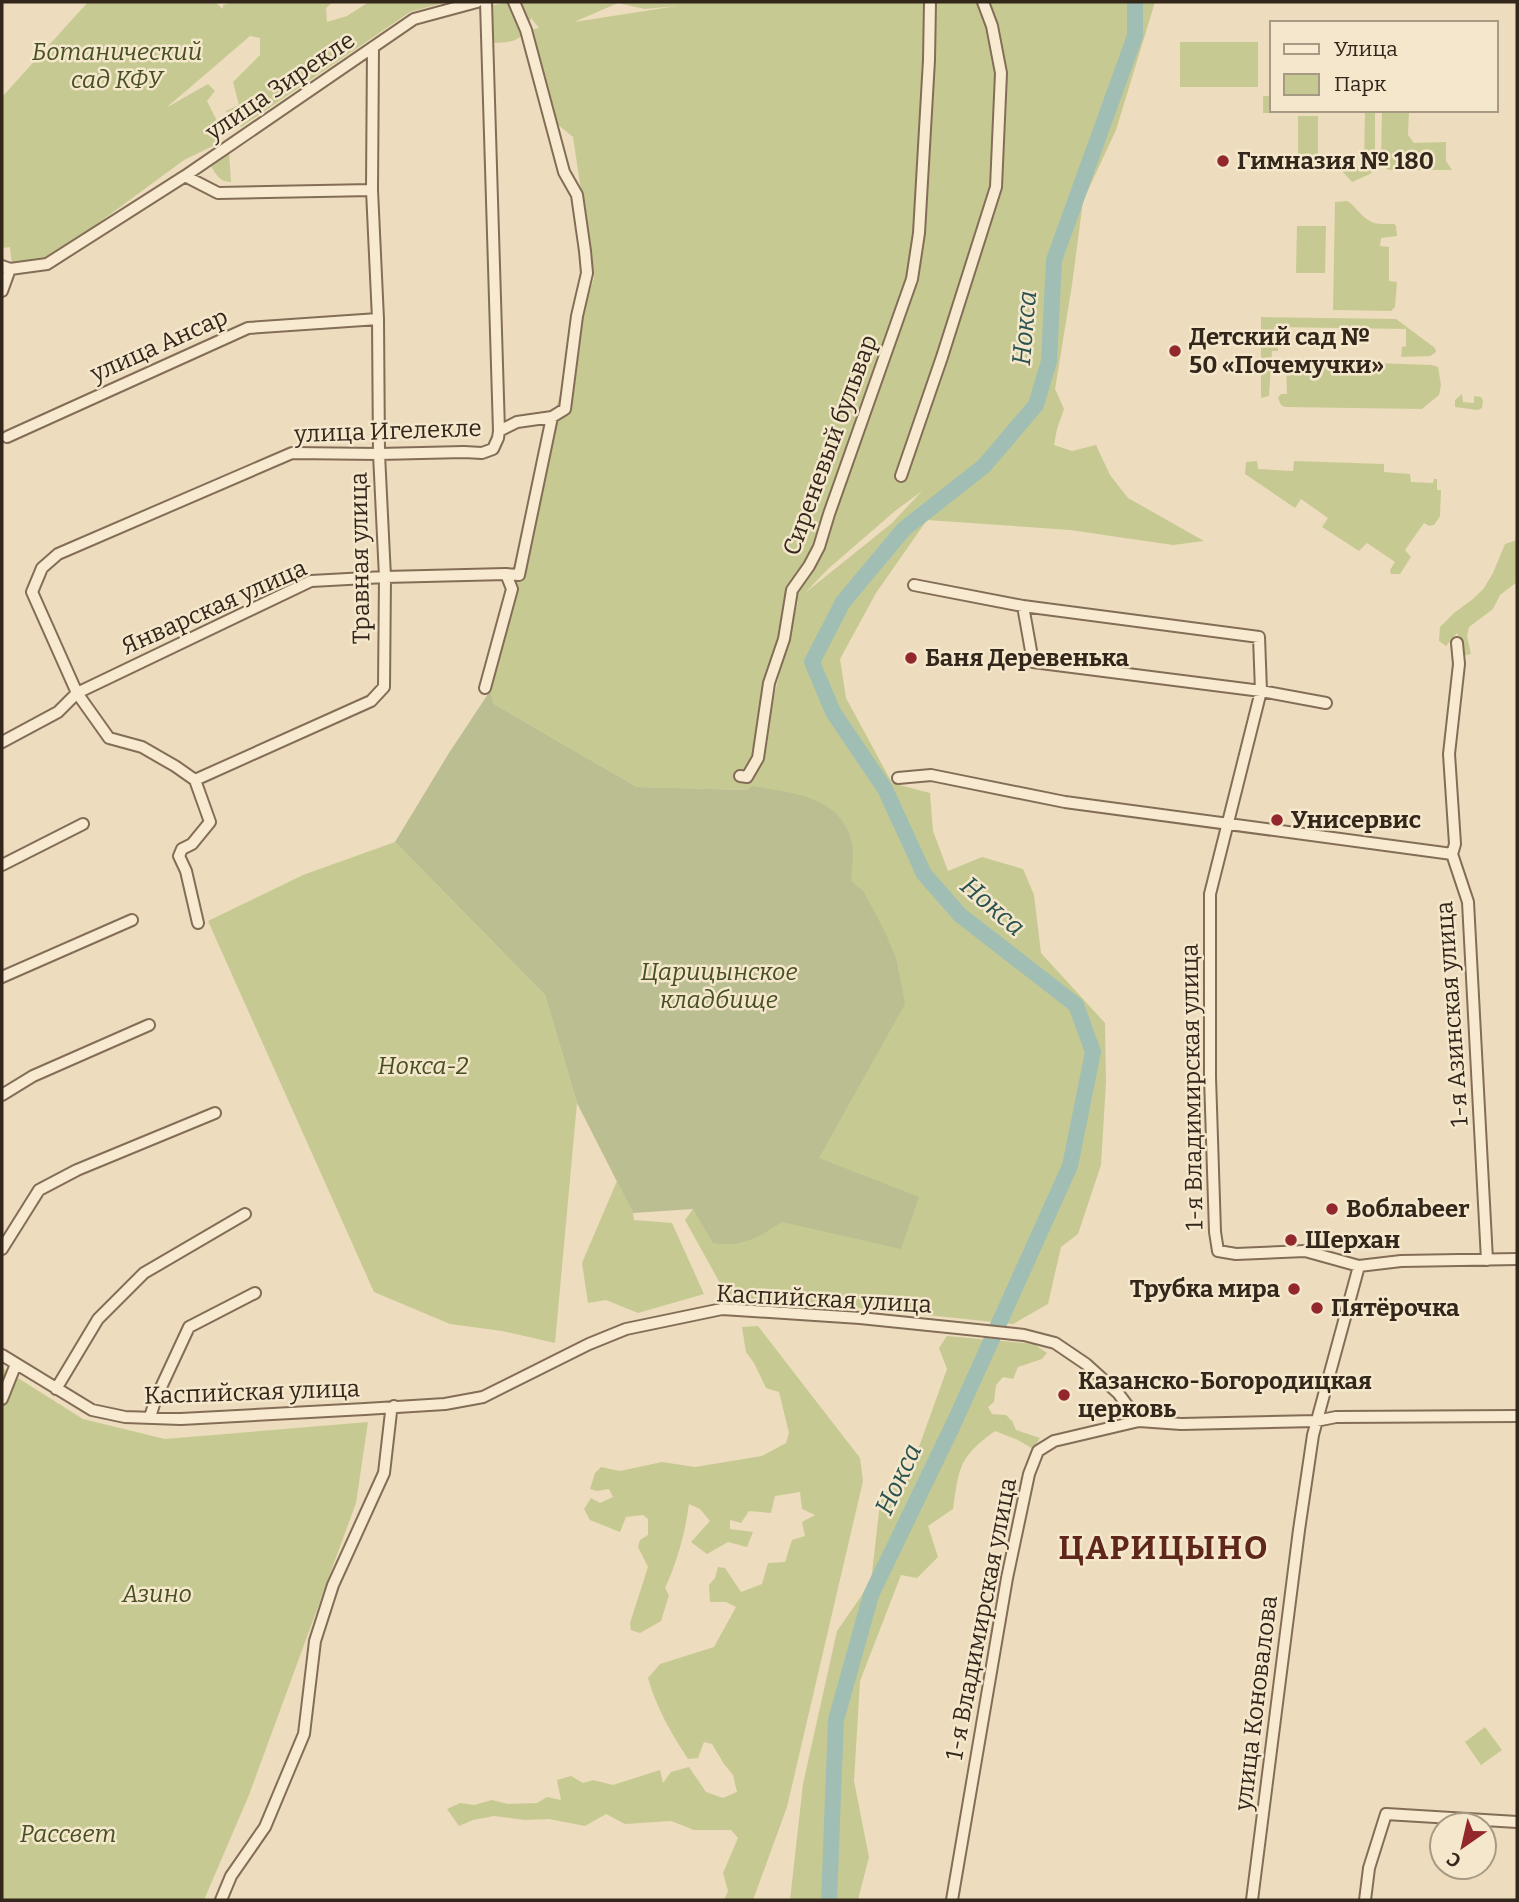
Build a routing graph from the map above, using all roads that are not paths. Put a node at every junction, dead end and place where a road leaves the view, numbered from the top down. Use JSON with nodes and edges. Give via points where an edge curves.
{"nodes":[{"id":1,"x":477,"y":2,"type":"edge"},
{"id":2,"x":485,"y":2,"type":"edge"},
{"id":3,"x":514,"y":2,"type":"edge"},
{"id":4,"x":930,"y":2,"type":"edge"},
{"id":5,"x":984,"y":2,"type":"edge"},
{"id":6,"x":373,"y":47,"type":"junction"},
{"id":7,"x":185,"y":176,"type":"junction"},
{"id":8,"x":372,"y":190,"type":"junction"},
{"id":9,"x":6,"y":267,"type":"edge"},
{"id":10,"x":2,"y":291,"type":"edge"},
{"id":11,"x":377,"y":319,"type":"junction"},
{"id":12,"x":552,"y":417,"type":"junction"},
{"id":13,"x":499,"y":431,"type":"junction"},
{"id":14,"x":7,"y":437,"type":"dead end"},
{"id":15,"x":379,"y":454,"type":"junction"},
{"id":16,"x":901,"y":476,"type":"dead end"},
{"id":17,"x":506,"y":574,"type":"junction"},
{"id":18,"x":384,"y":577,"type":"junction"},
{"id":19,"x":914,"y":585,"type":"dead end"},
{"id":20,"x":1023,"y":606,"type":"junction"},
{"id":21,"x":1457,"y":643,"type":"dead end"},
{"id":22,"x":485,"y":688,"type":"dead end"},
{"id":23,"x":1261,"y":691,"type":"junction"},
{"id":24,"x":78,"y":694,"type":"junction"},
{"id":25,"x":1326,"y":704,"type":"dead end"},
{"id":26,"x":2,"y":742,"type":"edge"},
{"id":27,"x":740,"y":776,"type":"dead end"},
{"id":28,"x":898,"y":778,"type":"dead end"},
{"id":29,"x":194,"y":780,"type":"junction"},
{"id":30,"x":1227,"y":823,"type":"junction"},
{"id":31,"x":83,"y":824,"type":"dead end"},
{"id":32,"x":1452,"y":854,"type":"junction"},
{"id":33,"x":2,"y":865,"type":"edge"},
{"id":34,"x":132,"y":920,"type":"dead end"},
{"id":35,"x":198,"y":923,"type":"dead end"},
{"id":36,"x":2,"y":977,"type":"edge"},
{"id":37,"x":149,"y":1025,"type":"dead end"},
{"id":38,"x":2,"y":1095,"type":"edge"},
{"id":39,"x":215,"y":1113,"type":"dead end"},
{"id":40,"x":245,"y":1214,"type":"dead end"},
{"id":41,"x":2,"y":1250,"type":"edge"},
{"id":42,"x":1517,"y":1259,"type":"edge"},
{"id":43,"x":1487,"y":1260,"type":"junction"},
{"id":44,"x":1359,"y":1266,"type":"junction"},
{"id":45,"x":255,"y":1293,"type":"dead end"},
{"id":46,"x":2,"y":1355,"type":"edge"},
{"id":47,"x":16,"y":1364,"type":"junction"},
{"id":48,"x":56,"y":1390,"type":"junction"},
{"id":49,"x":2,"y":1399,"type":"edge"},
{"id":50,"x":394,"y":1406,"type":"junction"},
{"id":51,"x":1517,"y":1416,"type":"edge"},
{"id":52,"x":150,"y":1417,"type":"junction"},
{"id":53,"x":1317,"y":1420,"type":"junction"},
{"id":54,"x":1139,"y":1422,"type":"junction"},
{"id":55,"x":1517,"y":1822,"type":"edge"},
{"id":56,"x":221,"y":1900,"type":"edge"},
{"id":57,"x":952,"y":1900,"type":"edge"},
{"id":58,"x":1252,"y":1900,"type":"edge"},
{"id":59,"x":1365,"y":1900,"type":"edge"}],
"edges":[{"from":1,"to":6,"type":"street","name":"улица Зирекле","via":[[414,19]]},
{"from":2,"to":13,"type":"street","name":"улица Игелекле"},
{"from":3,"to":12,"type":"street","via":[[526,30],[564,172],[577,194],[587,273],[565,410]]},
{"from":4,"to":27,"type":"street","name":"Сиреневый бульвар","via":[[920,219],[912,279],[820,547],[792,590],[784,639],[769,683],[758,758],[747,777]]},
{"from":5,"to":16,"type":"street","via":[[1001,73],[996,187]]},
{"from":6,"to":7,"type":"street","name":"улица Зирекле"},
{"from":6,"to":8,"type":"street","name":"Травная улица"},
{"from":7,"to":8,"type":"street","via":[[218,193]]},
{"from":7,"to":9,"type":"street","name":"улица Зирекле","via":[[47,264]]},
{"from":8,"to":11,"type":"street","name":"Травная улица"},
{"from":9,"to":10,"type":"street","name":"улица Зирекле"},
{"from":11,"to":14,"type":"street","name":"улица Ансар","via":[[248,328]]},
{"from":11,"to":15,"type":"street","name":"Травная улица"},
{"from":12,"to":13,"type":"street","via":[[517,422]]},
{"from":12,"to":17,"type":"street","name":"Январская улица","via":[[519,575]]},
{"from":13,"to":15,"type":"street","name":"улица Игелекле","via":[[493,449],[482,453]]},
{"from":15,"to":18,"type":"street","name":"Травная улица"},
{"from":15,"to":24,"type":"street","name":"улица Игелекле","via":[[292,453],[58,554],[42,568],[32,592]]},
{"from":17,"to":18,"type":"street","name":"Январская улица"},
{"from":17,"to":22,"type":"street","via":[[512,589]]},
{"from":18,"to":24,"type":"street","name":"Январская улица","via":[[310,581]]},
{"from":18,"to":29,"type":"street","name":"Травная улица","via":[[384,687],[371,701]]},
{"from":19,"to":20,"type":"street"},
{"from":20,"to":23,"type":"street","via":[[1033,662]]},
{"from":20,"to":23,"type":"street","via":[[1259,636]]},
{"from":21,"to":32,"type":"street","name":"1-я Азинская улица","via":[[1459,664],[1449,754]]},
{"from":23,"to":25,"type":"street"},
{"from":23,"to":30,"type":"street"},
{"from":24,"to":26,"type":"street","name":"Январская улица","via":[[58,712]]},
{"from":24,"to":29,"type":"street","name":"улица Игелекле","via":[[109,738],[142,747]]},
{"from":28,"to":30,"type":"street","via":[[931,775],[1065,802]]},
{"from":29,"to":35,"type":"street","via":[[210,822],[179,856]]},
{"from":30,"to":32,"type":"street"},
{"from":30,"to":44,"type":"street","name":"1-я Владимирская улица","via":[[1210,894],[1210,1077],[1218,1251],[1305,1251]]},
{"from":31,"to":33,"type":"street"},
{"from":32,"to":43,"type":"street","name":"1-я Азинская улица","via":[[1468,902]]},
{"from":34,"to":36,"type":"street"},
{"from":37,"to":38,"type":"street","via":[[33,1076]]},
{"from":39,"to":41,"type":"street","via":[[39,1190]]},
{"from":40,"to":48,"type":"street","via":[[144,1273],[98,1320]]},
{"from":42,"to":43,"type":"street"},
{"from":43,"to":44,"type":"street"},
{"from":44,"to":53,"type":"street","name":"улица Коновалова"},
{"from":45,"to":52,"type":"street","via":[[189,1327]]},
{"from":46,"to":47,"type":"street","name":"Каспийская улица"},
{"from":47,"to":48,"type":"street","name":"Каспийская улица"},
{"from":47,"to":49,"type":"street"},
{"from":48,"to":52,"type":"street","name":"Каспийская улица","via":[[92,1410]]},
{"from":50,"to":52,"type":"street","name":"Каспийская улица"},
{"from":50,"to":54,"type":"street","name":"Каспийская улица","via":[[445,1404],[483,1396],[626,1329],[722,1309],[860,1318],[1024,1335],[1055,1343],[1086,1363],[1118,1393]]},
{"from":50,"to":56,"type":"street","via":[[384,1473],[333,1585],[315,1642],[304,1734],[265,1828],[231,1876]]},
{"from":51,"to":53,"type":"street"},
{"from":53,"to":54,"type":"street"},
{"from":53,"to":58,"type":"street","name":"улица Коновалова"},
{"from":54,"to":57,"type":"street","name":"1-я Владимирская улица","via":[[1054,1441],[1038,1451],[1029,1474]]},
{"from":55,"to":59,"type":"street","via":[[1386,1814],[1369,1868]]}]}
